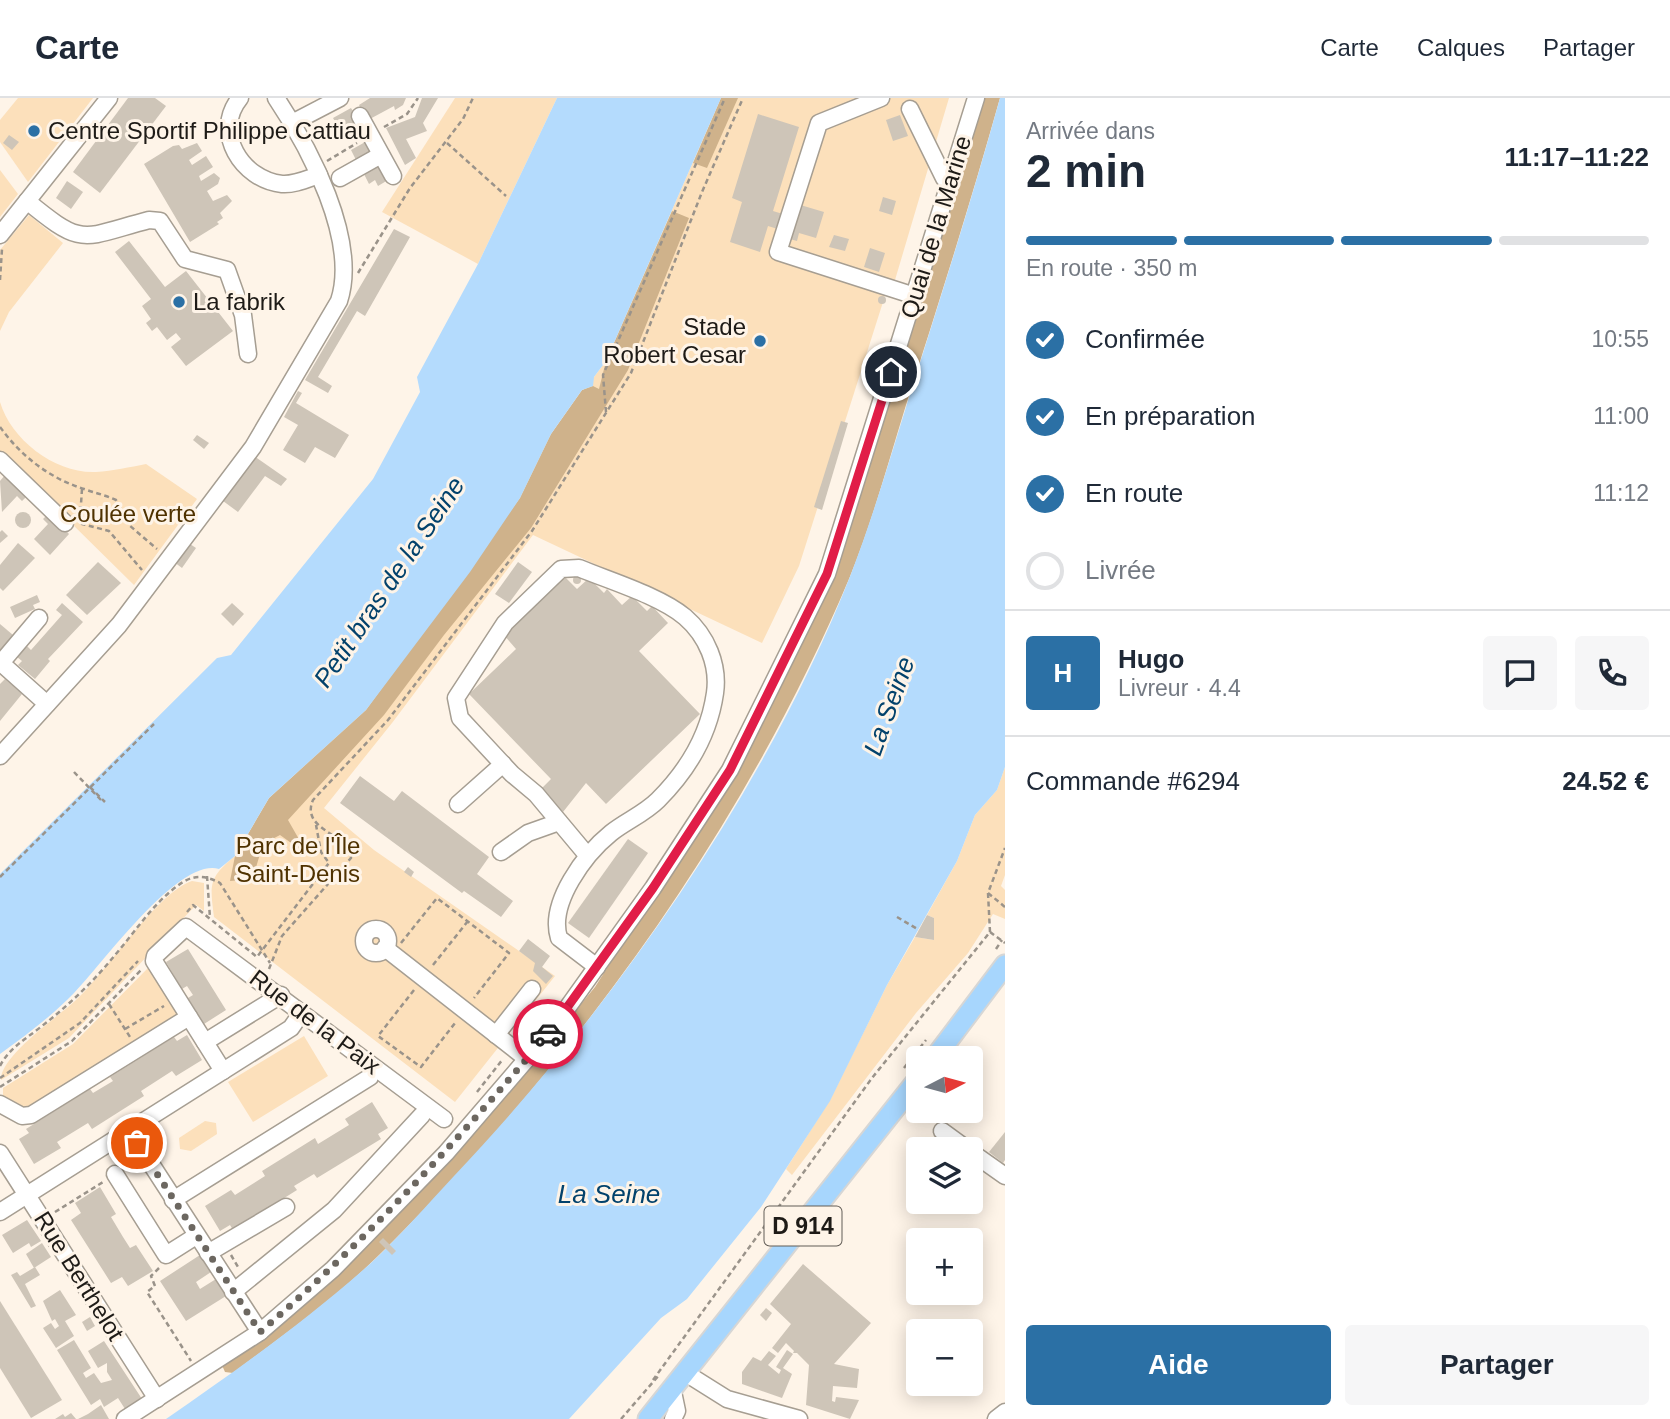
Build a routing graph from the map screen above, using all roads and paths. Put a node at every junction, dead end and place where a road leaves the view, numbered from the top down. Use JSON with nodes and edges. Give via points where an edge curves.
{"nodes":[{"id":1,"x":109,"y":98,"type":"edge"},
{"id":2,"x":240,"y":98,"type":"edge"},
{"id":3,"x":276,"y":98,"type":"edge"},
{"id":4,"x":340,"y":98,"type":"edge"},
{"id":5,"x":473,"y":98,"type":"edge"},
{"id":6,"x":725,"y":98,"type":"edge"},
{"id":7,"x":743,"y":98,"type":"edge"},
{"id":8,"x":881,"y":98,"type":"edge"},
{"id":9,"x":976,"y":98,"type":"edge"},
{"id":10,"x":356,"y":108,"type":"edge"},
{"id":11,"x":909,"y":109,"type":"dead end"},
{"id":12,"x":292,"y":123,"type":"junction"},
{"id":13,"x":447,"y":143,"type":"junction"},
{"id":14,"x":382,"y":155,"type":"junction"},
{"id":15,"x":319,"y":175,"type":"junction"},
{"id":16,"x":393,"y":176,"type":"dead end"},
{"id":17,"x":341,"y":178,"type":"dead end"},
{"id":18,"x":951,"y":183,"type":"junction"},
{"id":19,"x":506,"y":196,"type":"dead end"},
{"id":20,"x":27,"y":201,"type":"junction"},
{"id":21,"x":0,"y":234,"type":"edge"},
{"id":22,"x":0,"y":246,"type":"edge"},
{"id":23,"x":0,"y":280,"type":"edge"},
{"id":24,"x":342,"y":292,"type":"junction"},
{"id":25,"x":915,"y":296,"type":"junction"},
{"id":26,"x":248,"y":354,"type":"dead end"},
{"id":27,"x":606,"y":412,"type":"junction"},
{"id":28,"x":0,"y":427,"type":"edge"},
{"id":29,"x":0,"y":460,"type":"edge"},
{"id":30,"x":82,"y":489,"type":"junction"},
{"id":31,"x":65,"y":523,"type":"dead end"},
{"id":32,"x":167,"y":557,"type":"junction"},
{"id":33,"x":151,"y":579,"type":"junction"},
{"id":34,"x":39,"y":618,"type":"dead end"},
{"id":35,"x":0,"y":664,"type":"edge"},
{"id":36,"x":47,"y":704,"type":"junction"},
{"id":37,"x":154,"y":724,"type":"dead end"},
{"id":38,"x":0,"y":756,"type":"edge"},
{"id":39,"x":503,"y":764,"type":"junction"},
{"id":40,"x":74,"y":772,"type":"dead end"},
{"id":41,"x":90,"y":788,"type":"junction"},
{"id":42,"x":458,"y":804,"type":"dead end"},
{"id":43,"x":559,"y":822,"type":"junction"},
{"id":44,"x":316,"y":823,"type":"junction"},
{"id":45,"x":1005,"y":848,"type":"edge"},
{"id":46,"x":500,"y":852,"type":"dead end"},
{"id":47,"x":587,"y":855,"type":"junction"},
{"id":48,"x":207,"y":876,"type":"junction"},
{"id":49,"x":0,"y":877,"type":"edge"},
{"id":50,"x":988,"y":893,"type":"junction"},
{"id":51,"x":1005,"y":908,"type":"edge"},
{"id":52,"x":897,"y":917,"type":"dead end"},
{"id":53,"x":210,"y":919,"type":"junction"},
{"id":54,"x":184,"y":923,"type":"junction"},
{"id":55,"x":919,"y":930,"type":"dead end"},
{"id":56,"x":989,"y":932,"type":"junction"},
{"id":57,"x":1004,"y":941,"type":"edge"},
{"id":58,"x":385,"y":948,"type":"dead end"},
{"id":59,"x":262,"y":950,"type":"junction"},
{"id":60,"x":146,"y":961,"type":"junction"},
{"id":61,"x":271,"y":964,"type":"junction"},
{"id":62,"x":1005,"y":965,"type":"edge"},
{"id":63,"x":597,"y":967,"type":"junction"},
{"id":64,"x":260,"y":980,"type":"junction"},
{"id":65,"x":532,"y":989,"type":"dead end"},
{"id":66,"x":281,"y":995,"type":"junction"},
{"id":67,"x":177,"y":998,"type":"junction"},
{"id":68,"x":108,"y":1003,"type":"junction"},
{"id":69,"x":300,"y":1015,"type":"junction"},
{"id":70,"x":189,"y":1017,"type":"junction"},
{"id":71,"x":125,"y":1030,"type":"junction"},
{"id":72,"x":496,"y":1035,"type":"junction"},
{"id":73,"x":205,"y":1042,"type":"junction"},
{"id":74,"x":944,"y":1046,"type":"edge"},
{"id":75,"x":512,"y":1048,"type":"junction"},
{"id":76,"x":137,"y":1049,"type":"junction"},
{"id":77,"x":527,"y":1059,"type":"junction"},
{"id":78,"x":0,"y":1066,"type":"edge"},
{"id":79,"x":223,"y":1071,"type":"junction"},
{"id":80,"x":370,"y":1077,"type":"dead end"},
{"id":81,"x":0,"y":1078,"type":"edge"},
{"id":82,"x":0,"y":1087,"type":"edge"},
{"id":83,"x":906,"y":1094,"type":"edge"},
{"id":84,"x":474,"y":1096,"type":"dead end"},
{"id":85,"x":0,"y":1104,"type":"edge"},
{"id":86,"x":422,"y":1115,"type":"dead end"},
{"id":87,"x":130,"y":1130,"type":"junction"},
{"id":88,"x":942,"y":1131,"type":"dead end"},
{"id":89,"x":463,"y":1135,"type":"junction"},
{"id":90,"x":950,"y":1137,"type":"edge"},
{"id":91,"x":0,"y":1153,"type":"edge"},
{"id":92,"x":983,"y":1161,"type":"edge"},
{"id":93,"x":115,"y":1174,"type":"joint"},
{"id":94,"x":1005,"y":1177,"type":"edge"},
{"id":95,"x":27,"y":1194,"type":"junction"},
{"id":96,"x":173,"y":1200,"type":"junction"},
{"id":97,"x":286,"y":1207,"type":"dead end"},
{"id":98,"x":0,"y":1212,"type":"edge"},
{"id":99,"x":44,"y":1220,"type":"junction"},
{"id":100,"x":196,"y":1236,"type":"junction"},
{"id":101,"x":223,"y":1243,"type":"junction"},
{"id":102,"x":208,"y":1252,"type":"junction"},
{"id":103,"x":166,"y":1255,"type":"junction"},
{"id":104,"x":247,"y":1281,"type":"junction"},
{"id":105,"x":233,"y":1292,"type":"junction"},
{"id":106,"x":260,"y":1332,"type":"junction"},
{"id":107,"x":198,"y":1373,"type":"junction"},
{"id":108,"x":678,"y":1380,"type":"junction"},
{"id":109,"x":157,"y":1399,"type":"junction"},
{"id":110,"x":1005,"y":1412,"type":"edge"},
{"id":111,"x":125,"y":1419,"type":"edge"},
{"id":112,"x":621,"y":1419,"type":"edge"},
{"id":113,"x":648,"y":1419,"type":"edge"},
{"id":114,"x":673,"y":1419,"type":"edge"},
{"id":115,"x":799,"y":1419,"type":"edge"},
{"id":116,"x":996,"y":1419,"type":"edge"}],
"edges":[{"from":1,"to":20,"type":"street"},
{"from":2,"to":15,"type":"street","via":[[229,126],[243,166],[257,177],[284,184]]},
{"from":3,"to":12,"type":"street"},
{"from":4,"to":12,"type":"street"},
{"from":5,"to":13,"type":"path"},
{"from":6,"to":27,"type":"path","via":[[603,374]]},
{"from":7,"to":27,"type":"path","via":[[631,373]]},
{"from":8,"to":25,"type":"street","via":[[819,123],[778,252]]},
{"from":9,"to":18,"type":"street","name":"Quai de la Marine"},
{"from":10,"to":14,"type":"street"},
{"from":11,"to":18,"type":"street","via":[[944,178]]},
{"from":12,"to":15,"type":"street"},
{"from":13,"to":19,"type":"path"},
{"from":13,"to":24,"type":"path","via":[[410,188],[349,288]]},
{"from":14,"to":16,"type":"street"},
{"from":14,"to":17,"type":"street"},
{"from":15,"to":24,"type":"street","via":[[339,241]]},
{"from":18,"to":25,"type":"street","name":"Quai de la Marine"},
{"from":20,"to":21,"type":"street"},
{"from":20,"to":26,"type":"street","via":[[79,237],[160,221],[185,259],[228,270],[243,315]]},
{"from":22,"to":23,"type":"path","via":[[4,251]]},
{"from":24,"to":32,"type":"street","via":[[253,447]]},
{"from":25,"to":63,"type":"street","name":"Quai de la Marine","via":[[821,586],[730,770]]},
{"from":27,"to":44,"type":"path","via":[[531,531],[388,720],[313,800],[311,814]]},
{"from":28,"to":30,"type":"path","via":[[42,470]]},
{"from":29,"to":31,"type":"street"},
{"from":30,"to":32,"type":"path","via":[[116,500],[129,526]]},
{"from":30,"to":33,"type":"path","via":[[82,524],[109,531]]},
{"from":32,"to":33,"type":"street"},
{"from":33,"to":36,"type":"street","via":[[118,625]]},
{"from":34,"to":35,"type":"street"},
{"from":35,"to":36,"type":"street"},
{"from":36,"to":38,"type":"street"},
{"from":37,"to":41,"type":"path"},
{"from":39,"to":42,"type":"street"},
{"from":39,"to":43,"type":"street"},
{"from":39,"to":47,"type":"street","via":[[460,718],[456,698],[505,624],[561,569],[579,568],[684,616],[702,636],[714,662],[716,684],[704,738],[659,799]]},
{"from":40,"to":41,"type":"path","bridge":true,"via":[[103,801]]},
{"from":41,"to":49,"type":"path"},
{"from":43,"to":46,"type":"street","via":[[528,833]]},
{"from":43,"to":47,"type":"street"},
{"from":44,"to":59,"type":"path","via":[[321,852],[329,863]]},
{"from":44,"to":61,"type":"path","via":[[349,849],[351,858],[282,936]]},
{"from":45,"to":50,"type":"path"},
{"from":47,"to":63,"type":"street","via":[[561,903],[556,930],[565,945]]},
{"from":48,"to":53,"type":"path"},
{"from":48,"to":59,"type":"path","via":[[220,883]]},
{"from":48,"to":78,"type":"path","via":[[194,876],[176,887],[91,982],[11,1050]]},
{"from":50,"to":51,"type":"path"},
{"from":50,"to":56,"type":"path"},
{"from":52,"to":55,"type":"path"},
{"from":53,"to":54,"type":"path","via":[[193,905]]},
{"from":53,"to":59,"type":"path","via":[[257,957]]},
{"from":54,"to":60,"type":"street"},
{"from":54,"to":64,"type":"street","name":"Rue de la Paix"},
{"from":56,"to":57,"type":"path"},
{"from":56,"to":112,"type":"path","via":[[872,1078]]},
{"from":58,"to":72,"type":"street"},
{"from":59,"to":61,"type":"path"},
{"from":60,"to":67,"type":"street"},
{"from":60,"to":68,"type":"path"},
{"from":60,"to":81,"type":"path","via":[[80,1023]]},
{"from":61,"to":64,"type":"path"},
{"from":62,"to":74,"type":"main road"},
{"from":63,"to":77,"type":"street","name":"Quai de la Marine"},
{"from":64,"to":66,"type":"street","name":"Rue de la Paix"},
{"from":65,"to":72,"type":"street"},
{"from":66,"to":69,"type":"street","name":"Rue de la Paix"},
{"from":66,"to":73,"type":"street"},
{"from":67,"to":70,"type":"street"},
{"from":67,"to":71,"type":"path"},
{"from":68,"to":71,"type":"path"},
{"from":68,"to":82,"type":"path","via":[[72,1041]]},
{"from":69,"to":79,"type":"street","via":[[291,1028]]},
{"from":69,"to":89,"type":"street","name":"Rue de la Paix"},
{"from":70,"to":73,"type":"street"},
{"from":70,"to":76,"type":"street"},
{"from":71,"to":76,"type":"path"},
{"from":72,"to":75,"type":"street"},
{"from":73,"to":79,"type":"street"},
{"from":75,"to":77,"type":"street"},
{"from":75,"to":84,"type":"path"},
{"from":76,"to":85,"type":"street","via":[[31,1115],[22,1116]]},
{"from":77,"to":89,"type":"street","name":"Quai de la Marine"},
{"from":79,"to":87,"type":"street"},
{"from":80,"to":96,"type":"street"},
{"from":83,"to":108,"type":"main road","number":"D 914"},
{"from":86,"to":104,"type":"street","via":[[334,1210]]},
{"from":87,"to":95,"type":"street"},
{"from":87,"to":96,"type":"street"},
{"from":88,"to":90,"type":"street"},
{"from":89,"to":106,"type":"street","name":"Quai de la Marine","via":[[333,1269]]},
{"from":91,"to":95,"type":"street","name":"Rue Berthelot"},
{"from":92,"to":94,"type":"street"},
{"from":93,"to":99,"type":"path"},
{"from":93,"to":103,"type":"street"},
{"from":95,"to":98,"type":"street"},
{"from":95,"to":99,"type":"street","name":"Rue Berthelot"},
{"from":96,"to":100,"type":"street"},
{"from":97,"to":101,"type":"street"},
{"from":99,"to":109,"type":"street","name":"Rue Berthelot"},
{"from":100,"to":102,"type":"street"},
{"from":100,"to":103,"type":"street"},
{"from":101,"to":102,"type":"street"},
{"from":101,"to":104,"type":"path"},
{"from":102,"to":105,"type":"street"},
{"from":103,"to":107,"type":"path","via":[[164,1265],[151,1276],[155,1286],[147,1292]]},
{"from":104,"to":105,"type":"street"},
{"from":105,"to":106,"type":"street"},
{"from":106,"to":107,"type":"street","name":"Quai de la Marine"},
{"from":107,"to":109,"type":"street","name":"Quai de la Marine"},
{"from":108,"to":113,"type":"main road","number":"D 914"},
{"from":108,"to":114,"type":"street"},
{"from":108,"to":115,"type":"street"},
{"from":109,"to":111,"type":"street","name":"Quai de la Marine"},
{"from":110,"to":116,"type":"street"}]}
